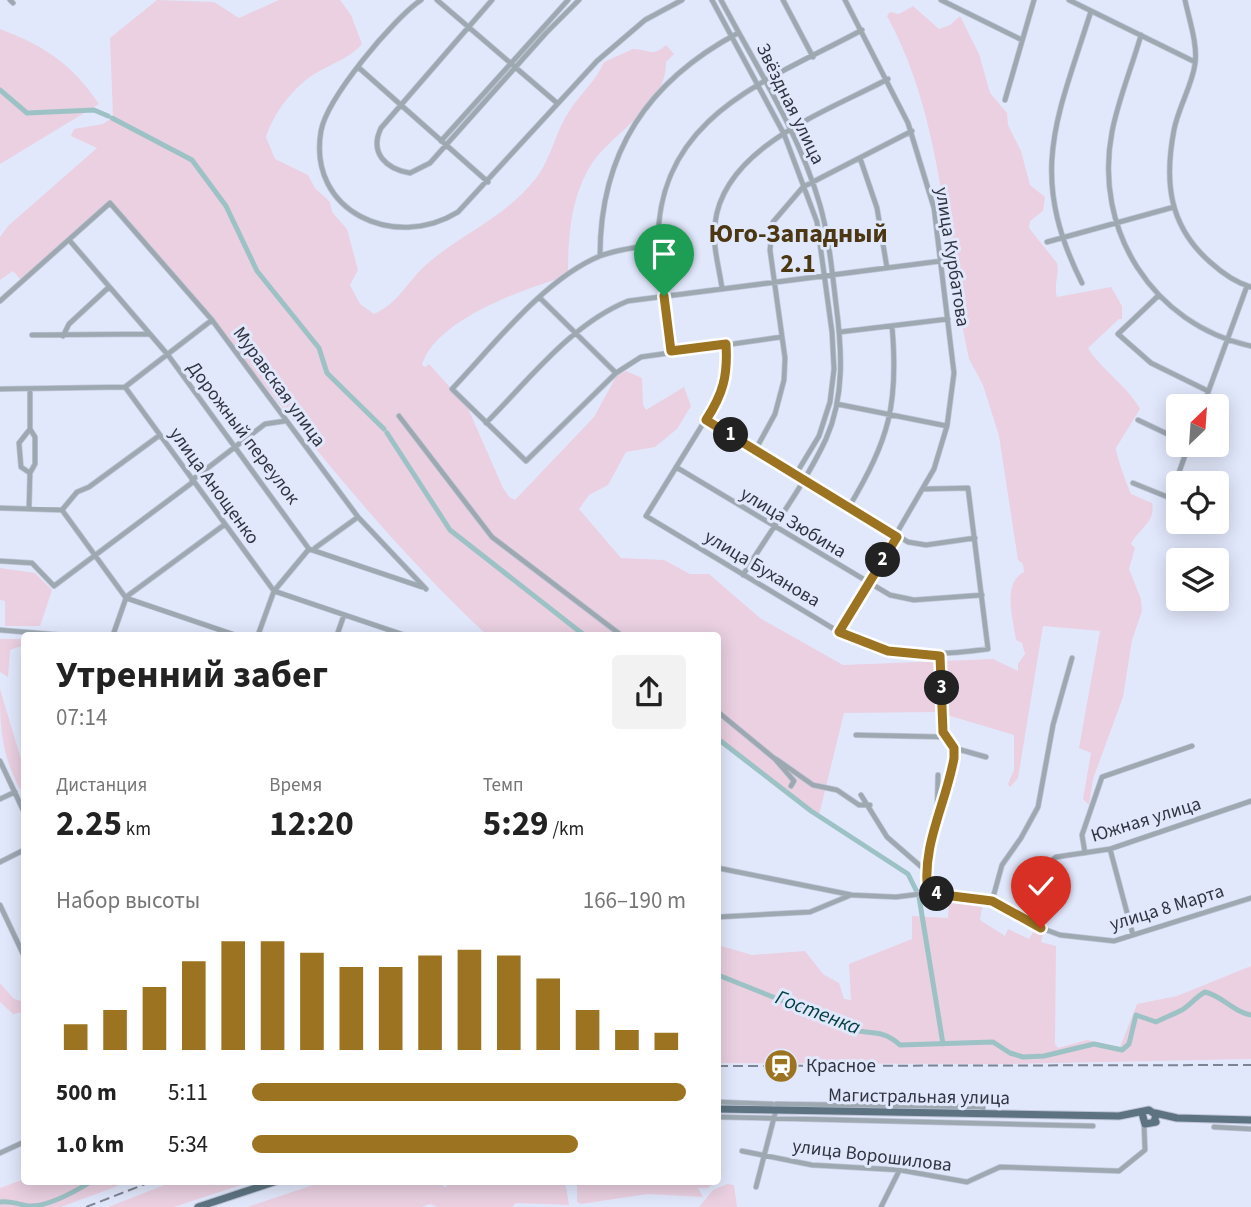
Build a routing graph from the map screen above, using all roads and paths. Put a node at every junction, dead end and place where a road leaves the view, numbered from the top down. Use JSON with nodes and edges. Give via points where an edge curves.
{"nodes":[{"id":1,"x":421,"y":0,"type":"edge"},
{"id":2,"x":437,"y":0,"type":"edge"},
{"id":3,"x":492,"y":0,"type":"edge"},
{"id":4,"x":568,"y":0,"type":"edge"},
{"id":5,"x":579,"y":0,"type":"edge"},
{"id":6,"x":682,"y":0,"type":"edge"},
{"id":7,"x":712,"y":0,"type":"edge"},
{"id":8,"x":721,"y":0,"type":"edge"},
{"id":9,"x":783,"y":0,"type":"edge"},
{"id":10,"x":845,"y":0,"type":"edge"},
{"id":11,"x":941,"y":0,"type":"edge"},
{"id":12,"x":1034,"y":0,"type":"edge"},
{"id":13,"x":1069,"y":0,"type":"edge"},
{"id":14,"x":1185,"y":0,"type":"edge"},
{"id":15,"x":1091,"y":11,"type":"junction"},
{"id":16,"x":468,"y":26,"type":"junction"},
{"id":17,"x":862,"y":30,"type":"junction"},
{"id":18,"x":738,"y":33,"type":"junction"},
{"id":19,"x":1141,"y":35,"type":"junction"},
{"id":20,"x":732,"y":37,"type":"junction"},
{"id":21,"x":1022,"y":40,"type":"junction"},
{"id":22,"x":813,"y":57,"type":"junction"},
{"id":23,"x":1196,"y":62,"type":"junction"},
{"id":24,"x":513,"y":65,"type":"junction"},
{"id":25,"x":358,"y":67,"type":"junction"},
{"id":26,"x":888,"y":79,"type":"junction"},
{"id":27,"x":765,"y":82,"type":"junction"},
{"id":28,"x":758,"y":86,"type":"junction"},
{"id":29,"x":1005,"y":100,"type":"dead end"},
{"id":30,"x":558,"y":103,"type":"junction"},
{"id":31,"x":400,"y":104,"type":"junction"},
{"id":32,"x":791,"y":131,"type":"junction"},
{"id":33,"x":912,"y":131,"type":"junction"},
{"id":34,"x":784,"y":134,"type":"junction"},
{"id":35,"x":443,"y":143,"type":"junction"},
{"id":36,"x":860,"y":158,"type":"junction"},
{"id":37,"x":488,"y":182,"type":"junction"},
{"id":38,"x":813,"y":182,"type":"junction"},
{"id":39,"x":805,"y":186,"type":"junction"},
{"id":40,"x":1174,"y":207,"type":"junction"},
{"id":41,"x":1115,"y":222,"type":"junction"},
{"id":42,"x":1062,"y":237,"type":"junction"},
{"id":43,"x":70,"y":242,"type":"junction"},
{"id":44,"x":1047,"y":242,"type":"dead end"},
{"id":45,"x":658,"y":244,"type":"junction"},
{"id":46,"x":600,"y":256,"type":"junction"},
{"id":47,"x":941,"y":261,"type":"junction"},
{"id":48,"x":887,"y":268,"type":"junction"},
{"id":49,"x":832,"y":274,"type":"junction"},
{"id":50,"x":825,"y":275,"type":"junction"},
{"id":51,"x":774,"y":283,"type":"junction"},
{"id":52,"x":1082,"y":283,"type":"dead end"},
{"id":53,"x":109,"y":287,"type":"junction"},
{"id":54,"x":1249,"y":287,"type":"edge"},
{"id":55,"x":722,"y":288,"type":"junction"},
{"id":56,"x":664,"y":296,"type":"junction"},
{"id":57,"x":1158,"y":296,"type":"junction"},
{"id":58,"x":540,"y":298,"type":"junction"},
{"id":59,"x":0,"y":301,"type":"edge"},
{"id":60,"x":948,"y":318,"type":"junction"},
{"id":61,"x":212,"y":320,"type":"junction"},
{"id":62,"x":892,"y":326,"type":"junction"},
{"id":63,"x":840,"y":332,"type":"junction"},
{"id":64,"x":150,"y":334,"type":"junction"},
{"id":65,"x":576,"y":334,"type":"junction"},
{"id":66,"x":32,"y":335,"type":"dead end"},
{"id":67,"x":64,"y":336,"type":"junction"},
{"id":68,"x":781,"y":337,"type":"junction"},
{"id":69,"x":1227,"y":339,"type":"junction"},
{"id":70,"x":726,"y":344,"type":"junction"},
{"id":71,"x":1251,"y":346,"type":"edge"},
{"id":72,"x":671,"y":351,"type":"junction"},
{"id":73,"x":168,"y":355,"type":"junction"},
{"id":74,"x":616,"y":373,"type":"junction"},
{"id":75,"x":125,"y":387,"type":"junction"},
{"id":76,"x":0,"y":389,"type":"edge"},
{"id":77,"x":30,"y":389,"type":"junction"},
{"id":78,"x":1208,"y":391,"type":"junction"},
{"id":79,"x":1207,"y":394,"type":"edge"},
{"id":80,"x":837,"y":404,"type":"junction"},
{"id":81,"x":890,"y":415,"type":"junction"},
{"id":82,"x":399,"y":416,"type":"dead end"},
{"id":83,"x":706,"y":420,"type":"junction"},
{"id":84,"x":1138,"y":420,"type":"dead end"},
{"id":85,"x":286,"y":421,"type":"junction"},
{"id":86,"x":486,"y":423,"type":"junction"},
{"id":87,"x":947,"y":426,"type":"junction"},
{"id":88,"x":30,"y":429,"type":"junction"},
{"id":89,"x":1166,"y":433,"type":"edge"},
{"id":90,"x":160,"y":435,"type":"junction"},
{"id":91,"x":235,"y":446,"type":"junction"},
{"id":92,"x":756,"y":449,"type":"junction"},
{"id":93,"x":1184,"y":457,"type":"edge"},
{"id":94,"x":676,"y":467,"type":"junction"},
{"id":95,"x":30,"y":474,"type":"junction"},
{"id":96,"x":796,"y":474,"type":"junction"},
{"id":97,"x":803,"y":478,"type":"junction"},
{"id":98,"x":192,"y":481,"type":"junction"},
{"id":99,"x":1133,"y":483,"type":"dead end"},
{"id":100,"x":925,"y":489,"type":"junction"},
{"id":101,"x":849,"y":507,"type":"junction"},
{"id":102,"x":0,"y":508,"type":"edge"},
{"id":103,"x":29,"y":508,"type":"junction"},
{"id":104,"x":62,"y":510,"type":"junction"},
{"id":105,"x":358,"y":517,"type":"junction"},
{"id":106,"x":224,"y":525,"type":"junction"},
{"id":107,"x":773,"y":526,"type":"junction"},
{"id":108,"x":897,"y":537,"type":"junction"},
{"id":109,"x":975,"y":538,"type":"junction"},
{"id":110,"x":312,"y":549,"type":"junction"},
{"id":111,"x":95,"y":555,"type":"junction"},
{"id":112,"x":0,"y":561,"type":"edge"},
{"id":113,"x":743,"y":575,"type":"junction"},
{"id":114,"x":868,"y":585,"type":"junction"},
{"id":115,"x":274,"y":591,"type":"junction"},
{"id":116,"x":982,"y":595,"type":"junction"},
{"id":117,"x":126,"y":598,"type":"junction"},
{"id":118,"x":344,"y":615,"type":"junction"},
{"id":119,"x":0,"y":629,"type":"edge"},
{"id":120,"x":30,"y":632,"type":"edge"},
{"id":121,"x":114,"y":632,"type":"edge"},
{"id":122,"x":225,"y":632,"type":"edge"},
{"id":123,"x":259,"y":632,"type":"edge"},
{"id":124,"x":338,"y":632,"type":"edge"},
{"id":125,"x":395,"y":632,"type":"edge"},
{"id":126,"x":617,"y":632,"type":"edge"},
{"id":127,"x":839,"y":632,"type":"junction"},
{"id":128,"x":940,"y":656,"type":"junction"},
{"id":129,"x":1072,"y":658,"type":"dead end"},
{"id":130,"x":721,"y":714,"type":"edge"},
{"id":131,"x":856,"y":735,"type":"dead end"},
{"id":132,"x":946,"y":737,"type":"junction"},
{"id":133,"x":1192,"y":746,"type":"dead end"},
{"id":134,"x":954,"y":748,"type":"junction"},
{"id":135,"x":986,"y":757,"type":"dead end"},
{"id":136,"x":775,"y":759,"type":"junction"},
{"id":137,"x":0,"y":761,"type":"edge"},
{"id":138,"x":951,"y":778,"type":"junction"},
{"id":139,"x":792,"y":786,"type":"dead end"},
{"id":140,"x":15,"y":792,"type":"junction"},
{"id":141,"x":861,"y":795,"type":"dead end"},
{"id":142,"x":0,"y":799,"type":"edge"},
{"id":143,"x":1251,"y":802,"type":"edge"},
{"id":144,"x":21,"y":805,"type":"edge"},
{"id":145,"x":870,"y":805,"type":"junction"},
{"id":146,"x":936,"y":823,"type":"junction"},
{"id":147,"x":1110,"y":849,"type":"junction"},
{"id":148,"x":21,"y":852,"type":"edge"},
{"id":149,"x":1085,"y":853,"type":"junction"},
{"id":150,"x":0,"y":862,"type":"edge"},
{"id":151,"x":1049,"y":863,"type":"dead end"},
{"id":152,"x":721,"y":869,"type":"edge"},
{"id":153,"x":926,"y":871,"type":"junction"},
{"id":154,"x":928,"y":893,"type":"junction"},
{"id":155,"x":852,"y":895,"type":"junction"},
{"id":156,"x":1251,"y":898,"type":"edge"},
{"id":157,"x":992,"y":901,"type":"junction"},
{"id":158,"x":0,"y":907,"type":"edge"},
{"id":159,"x":721,"y":917,"type":"edge"},
{"id":160,"x":1133,"y":935,"type":"junction"},
{"id":161,"x":21,"y":950,"type":"edge"},
{"id":162,"x":721,"y":1102,"type":"edge"},
{"id":163,"x":721,"y":1109,"type":"edge"},
{"id":164,"x":774,"y":1109,"type":"junction"},
{"id":165,"x":1154,"y":1112,"type":"junction"},
{"id":166,"x":721,"y":1117,"type":"edge"},
{"id":167,"x":1177,"y":1118,"type":"junction"},
{"id":168,"x":1143,"y":1119,"type":"junction"},
{"id":169,"x":1251,"y":1120,"type":"edge"},
{"id":170,"x":1154,"y":1123,"type":"junction"},
{"id":171,"x":1093,"y":1126,"type":"dead end"},
{"id":172,"x":1214,"y":1126,"type":"dead end"},
{"id":173,"x":1251,"y":1129,"type":"edge"},
{"id":174,"x":1146,"y":1139,"type":"junction"},
{"id":175,"x":21,"y":1143,"type":"edge"},
{"id":176,"x":742,"y":1151,"type":"dead end"},
{"id":177,"x":0,"y":1153,"type":"edge"},
{"id":178,"x":766,"y":1156,"type":"junction"},
{"id":179,"x":898,"y":1172,"type":"junction"},
{"id":180,"x":265,"y":1185,"type":"edge"},
{"id":181,"x":756,"y":1187,"type":"dead end"},
{"id":182,"x":198,"y":1207,"type":"edge"},
{"id":183,"x":881,"y":1207,"type":"edge"}],
"edges":[{"from":1,"to":25,"type":"street"},
{"from":2,"to":16,"type":"street"},
{"from":3,"to":16,"type":"street"},
{"from":4,"to":24,"type":"street"},
{"from":5,"to":24,"type":"street"},
{"from":6,"to":30,"type":"street","via":[[621,39]]},
{"from":7,"to":20,"type":"street","name":"Звёздная улица"},
{"from":8,"to":18,"type":"street","name":"Звёздная улица"},
{"from":9,"to":22,"type":"street"},
{"from":10,"to":17,"type":"street","name":"улица Курбатова"},
{"from":11,"to":21,"type":"street"},
{"from":12,"to":21,"type":"street"},
{"from":13,"to":15,"type":"street"},
{"from":14,"to":23,"type":"street"},
{"from":15,"to":19,"type":"street"},
{"from":15,"to":42,"type":"street","via":[[1056,121],[1050,158],[1053,204]]},
{"from":16,"to":24,"type":"street"},
{"from":16,"to":31,"type":"street"},
{"from":17,"to":22,"type":"street"},
{"from":17,"to":26,"type":"street","name":"улица Курбатова"},
{"from":18,"to":20,"type":"street"},
{"from":18,"to":27,"type":"street","name":"Звёздная улица"},
{"from":19,"to":23,"type":"street"},
{"from":19,"to":41,"type":"street","via":[[1112,133],[1109,177]]},
{"from":20,"to":28,"type":"street","name":"Звёздная улица"},
{"from":20,"to":46,"type":"street","via":[[681,69],[641,113],[611,174]]},
{"from":21,"to":29,"type":"street"},
{"from":22,"to":27,"type":"street"},
{"from":23,"to":40,"type":"street","via":[[1174,127],[1169,159]]},
{"from":24,"to":30,"type":"street"},
{"from":24,"to":35,"type":"street"},
{"from":25,"to":31,"type":"street"},
{"from":25,"to":37,"type":"street","via":[[326,113],[320,140],[329,185],[348,208],[376,225],[416,229],[458,212]]},
{"from":26,"to":32,"type":"street"},
{"from":26,"to":33,"type":"street","name":"улица Курбатова"},
{"from":27,"to":28,"type":"street"},
{"from":27,"to":32,"type":"street","name":"Звёздная улица"},
{"from":28,"to":34,"type":"street","name":"Звёздная улица"},
{"from":28,"to":45,"type":"street","via":[[729,102],[691,138],[670,177]]},
{"from":30,"to":37,"type":"street"},
{"from":31,"to":35,"type":"street"},
{"from":31,"to":35,"type":"street","via":[[377,137],[377,153],[387,165],[397,171],[420,170]]},
{"from":32,"to":34,"type":"street"},
{"from":32,"to":38,"type":"street","name":"Звёздная улица"},
{"from":33,"to":36,"type":"street"},
{"from":33,"to":47,"type":"street","name":"улица Курбатова","via":[[934,208]]},
{"from":34,"to":39,"type":"street","name":"Звёздная улица"},
{"from":34,"to":55,"type":"street","via":[[743,164],[724,191],[714,226]]},
{"from":35,"to":37,"type":"street"},
{"from":36,"to":38,"type":"street"},
{"from":36,"to":48,"type":"street","via":[[877,208]]},
{"from":38,"to":39,"type":"street"},
{"from":38,"to":49,"type":"street","name":"Звёздная улица"},
{"from":39,"to":50,"type":"street","name":"Звёздная улица","via":[[817,222]]},
{"from":39,"to":51,"type":"street","via":[[782,209],[770,231]]},
{"from":40,"to":41,"type":"street"},
{"from":40,"to":54,"type":"street","via":[[1178,224],[1194,248]]},
{"from":41,"to":42,"type":"street"},
{"from":41,"to":57,"type":"street","via":[[1131,260]]},
{"from":42,"to":44,"type":"street"},
{"from":42,"to":52,"type":"street"},
{"from":43,"to":53,"type":"street","name":"Дорожный переулок"},
{"from":43,"to":59,"type":"street"},
{"from":43,"to":61,"type":"street","name":"Муравская улица","via":[[110,203]]},
{"from":45,"to":46,"type":"street"},
{"from":45,"to":56,"type":"street"},
{"from":46,"to":58,"type":"street"},
{"from":47,"to":48,"type":"street"},
{"from":47,"to":60,"type":"street","name":"улица Курбатова"},
{"from":48,"to":49,"type":"street"},
{"from":49,"to":50,"type":"street"},
{"from":49,"to":63,"type":"street","name":"Звёздная улица"},
{"from":50,"to":51,"type":"street"},
{"from":50,"to":96,"type":"street","name":"Звёздная улица","via":[[834,357],[831,398],[819,436]]},
{"from":51,"to":55,"type":"street"},
{"from":51,"to":68,"type":"street"},
{"from":53,"to":64,"type":"street","name":"Дорожный переулок"},
{"from":53,"to":67,"type":"street","via":[[69,324]]},
{"from":54,"to":69,"type":"street"},
{"from":55,"to":56,"type":"street"},
{"from":56,"to":65,"type":"street","via":[[612,308]]},
{"from":56,"to":72,"type":"street"},
{"from":57,"to":69,"type":"street","via":[[1184,318]]},
{"from":57,"to":78,"type":"street","via":[[1118,334],[1151,363]]},
{"from":58,"to":65,"type":"street"},
{"from":58,"to":86,"type":"street","via":[[452,389]]},
{"from":60,"to":62,"type":"street"},
{"from":60,"to":87,"type":"street","name":"улица Курбатова","via":[[954,373]]},
{"from":61,"to":73,"type":"street"},
{"from":61,"to":85,"type":"street","name":"Муравская улица"},
{"from":62,"to":63,"type":"street"},
{"from":62,"to":81,"type":"street","via":[[896,368]]},
{"from":63,"to":80,"type":"street","name":"Звёздная улица","via":[[842,370]]},
{"from":64,"to":67,"type":"street"},
{"from":64,"to":73,"type":"street","name":"Дорожный переулок"},
{"from":65,"to":74,"type":"street"},
{"from":65,"to":86,"type":"street"},
{"from":66,"to":67,"type":"street"},
{"from":68,"to":70,"type":"street"},
{"from":68,"to":92,"type":"street","via":[[783,394]]},
{"from":69,"to":71,"type":"street"},
{"from":69,"to":78,"type":"street"},
{"from":70,"to":72,"type":"street"},
{"from":70,"to":83,"type":"street","via":[[724,388]]},
{"from":72,"to":74,"type":"street","via":[[641,357]]},
{"from":73,"to":75,"type":"street"},
{"from":73,"to":91,"type":"street","name":"Дорожный переулок"},
{"from":74,"to":86,"type":"street","via":[[526,461]]},
{"from":75,"to":77,"type":"street"},
{"from":75,"to":90,"type":"street","name":"улица Анощенко"},
{"from":76,"to":77,"type":"street"},
{"from":77,"to":88,"type":"street"},
{"from":78,"to":79,"type":"street"},
{"from":80,"to":81,"type":"street"},
{"from":80,"to":97,"type":"street","name":"Звёздная улица","via":[[826,439]]},
{"from":81,"to":87,"type":"street"},
{"from":81,"to":101,"type":"street","via":[[877,458]]},
{"from":82,"to":126,"type":"street","via":[[492,537]]},
{"from":83,"to":92,"type":"street"},
{"from":83,"to":94,"type":"street"},
{"from":84,"to":89,"type":"street"},
{"from":85,"to":91,"type":"street","via":[[265,424]]},
{"from":85,"to":105,"type":"street","name":"Муравская улица"},
{"from":87,"to":100,"type":"street","name":"улица Курбатова"},
{"from":88,"to":95,"type":"street","via":[[36,442],[36,464]]},
{"from":88,"to":95,"type":"street","via":[[19,443],[21,467]]},
{"from":90,"to":98,"type":"street","name":"улица Анощенко"},
{"from":90,"to":104,"type":"street","via":[[77,492]]},
{"from":91,"to":98,"type":"street"},
{"from":91,"to":110,"type":"street","name":"Дорожный переулок"},
{"from":92,"to":96,"type":"street"},
{"from":93,"to":99,"type":"street","via":[[1170,498]]},
{"from":94,"to":107,"type":"street","name":"улица Зюбина"},
{"from":94,"to":113,"type":"street","name":"улица Буханова","via":[[646,516]]},
{"from":95,"to":103,"type":"street"},
{"from":96,"to":97,"type":"street"},
{"from":97,"to":101,"type":"street"},
{"from":97,"to":107,"type":"street","name":"Звёздная улица"},
{"from":98,"to":106,"type":"street","name":"улица Анощенко"},
{"from":98,"to":111,"type":"street"},
{"from":100,"to":108,"type":"street","name":"улица Курбатова"},
{"from":100,"to":109,"type":"street","via":[[968,488]]},
{"from":101,"to":108,"type":"street"},
{"from":102,"to":103,"type":"street"},
{"from":103,"to":104,"type":"street"},
{"from":104,"to":111,"type":"street"},
{"from":105,"to":110,"type":"street"},
{"from":105,"to":110,"type":"street","name":"Муравская улица","via":[[426,589]]},
{"from":106,"to":115,"type":"street","name":"улица Анощенко"},
{"from":106,"to":117,"type":"street"},
{"from":107,"to":113,"type":"street","name":"Звёздная улица"},
{"from":107,"to":114,"type":"street","name":"улица Зюбина"},
{"from":108,"to":109,"type":"street","via":[[926,545]]},
{"from":108,"to":114,"type":"street","name":"улица Курбатова"},
{"from":109,"to":116,"type":"street"},
{"from":110,"to":115,"type":"street"},
{"from":111,"to":112,"type":"street","via":[[50,585],[32,563]]},
{"from":111,"to":117,"type":"street"},
{"from":113,"to":127,"type":"street","name":"улица Буханова"},
{"from":114,"to":116,"type":"street","name":"улица Зюбина","via":[[914,600]]},
{"from":114,"to":127,"type":"street","name":"улица Курбатова"},
{"from":115,"to":118,"type":"street"},
{"from":115,"to":123,"type":"street"},
{"from":116,"to":128,"type":"street","name":"улица Буханова","via":[[988,649]]},
{"from":117,"to":121,"type":"street"},
{"from":117,"to":122,"type":"street"},
{"from":118,"to":124,"type":"street"},
{"from":118,"to":125,"type":"street"},
{"from":119,"to":120,"type":"street"},
{"from":127,"to":128,"type":"street","name":"улица Буханова","via":[[888,651]]},
{"from":128,"to":132,"type":"street"},
{"from":129,"to":157,"type":"street","via":[[1053,725],[1038,807],[1002,865]]},
{"from":130,"to":136,"type":"street"},
{"from":131,"to":132,"type":"street"},
{"from":132,"to":134,"type":"street"},
{"from":133,"to":149,"type":"street","via":[[1102,777],[1082,835]]},
{"from":134,"to":135,"type":"street"},
{"from":134,"to":138,"type":"street"},
{"from":136,"to":139,"type":"street","via":[[794,781]]},
{"from":136,"to":145,"type":"street","via":[[813,785],[837,790],[859,805]]},
{"from":137,"to":140,"type":"street"},
{"from":138,"to":146,"type":"street"},
{"from":138,"to":146,"type":"street","via":[[938,777]]},
{"from":140,"to":142,"type":"street"},
{"from":140,"to":144,"type":"street"},
{"from":141,"to":145,"type":"street"},
{"from":143,"to":147,"type":"street","name":"Южная улица"},
{"from":145,"to":153,"type":"street","via":[[887,837]]},
{"from":146,"to":153,"type":"street"},
{"from":147,"to":149,"type":"street","name":"Южная улица"},
{"from":147,"to":160,"type":"street"},
{"from":148,"to":150,"type":"street"},
{"from":149,"to":151,"type":"street","name":"Южная улица","via":[[1056,857]]},
{"from":152,"to":155,"type":"street","name":"улица 8 Марта"},
{"from":153,"to":154,"type":"street"},
{"from":154,"to":155,"type":"street","name":"улица 8 Марта"},
{"from":154,"to":157,"type":"street","name":"улица 8 Марта"},
{"from":155,"to":159,"type":"street","via":[[810,912]]},
{"from":156,"to":160,"type":"street","name":"улица 8 Марта"},
{"from":157,"to":160,"type":"street","name":"улица 8 Марта","via":[[1060,935],[1097,942]]},
{"from":158,"to":161,"type":"street"},
{"from":162,"to":164,"type":"street"},
{"from":163,"to":164,"type":"main road","name":"Магистральная улица"},
{"from":164,"to":166,"type":"street"},
{"from":164,"to":168,"type":"main road","name":"Магистральная улица"},
{"from":164,"to":171,"type":"street"},
{"from":164,"to":178,"type":"street"},
{"from":165,"to":167,"type":"main road","name":"Магистральная улица"},
{"from":165,"to":168,"type":"main road","name":"Магистральная улица","via":[[1147,1110]]},
{"from":165,"to":170,"type":"main road"},
{"from":167,"to":169,"type":"main road","name":"Магистральная улица"},
{"from":167,"to":170,"type":"main road","name":"Магистральная улица"},
{"from":168,"to":170,"type":"main road","name":"Магистральная улица"},
{"from":168,"to":174,"type":"street"},
{"from":170,"to":174,"type":"street","name":"улица Ворошилова"},
{"from":172,"to":173,"type":"street"},
{"from":174,"to":179,"type":"street","name":"улица Ворошилова","via":[[1143,1152],[1116,1172],[1000,1167],[967,1182]]},
{"from":175,"to":177,"type":"street"},
{"from":176,"to":178,"type":"street","name":"улица Ворошилова"},
{"from":178,"to":179,"type":"street","name":"улица Ворошилова"},
{"from":178,"to":181,"type":"street"},
{"from":179,"to":183,"type":"street"},
{"from":180,"to":182,"type":"main road"}]}
